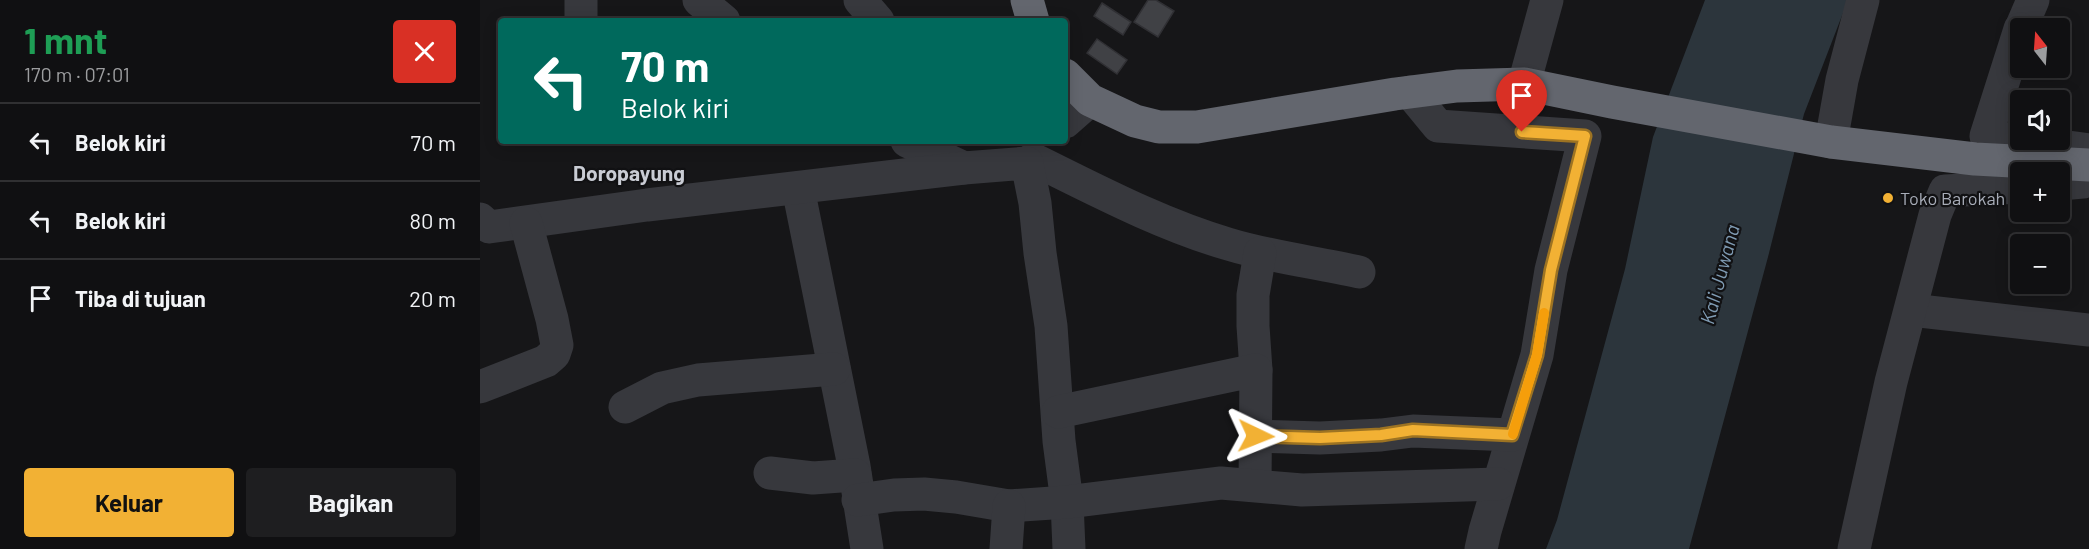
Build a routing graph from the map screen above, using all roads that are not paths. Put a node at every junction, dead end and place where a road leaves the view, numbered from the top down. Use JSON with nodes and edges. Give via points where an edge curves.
{"nodes":[{"id":1,"x":581,"y":0,"type":"edge"},
{"id":2,"x":699,"y":0,"type":"edge"},
{"id":3,"x":860,"y":0,"type":"edge"},
{"id":4,"x":1027,"y":0,"type":"edge"},
{"id":5,"x":1547,"y":0,"type":"edge"},
{"id":6,"x":1863,"y":0,"type":"edge"},
{"id":7,"x":2033,"y":0,"type":"edge"},
{"id":8,"x":580,"y":18,"type":"edge"},
{"id":9,"x":720,"y":18,"type":"edge"},
{"id":10,"x":875,"y":18,"type":"edge"},
{"id":11,"x":1032,"y":18,"type":"edge"},
{"id":12,"x":2026,"y":18,"type":"edge"},
{"id":13,"x":2010,"y":63,"type":"edge"},
{"id":14,"x":1068,"y":78,"type":"edge"},
{"id":15,"x":1524,"y":84,"type":"junction"},
{"id":16,"x":1410,"y":92,"type":"junction"},
{"id":17,"x":1090,"y":100,"type":"junction"},
{"id":18,"x":1068,"y":119,"type":"edge"},
{"id":19,"x":1823,"y":140,"type":"junction"},
{"id":20,"x":913,"y":144,"type":"edge"},
{"id":21,"x":1034,"y":150,"type":"edge"},
{"id":22,"x":2089,"y":150,"type":"edge"},
{"id":23,"x":2089,"y":165,"type":"edge"},
{"id":24,"x":964,"y":168,"type":"junction"},
{"id":25,"x":2089,"y":175,"type":"edge"},
{"id":26,"x":2070,"y":183,"type":"edge"},
{"id":27,"x":798,"y":188,"type":"junction"},
{"id":28,"x":2010,"y":188,"type":"edge"},
{"id":29,"x":526,"y":223,"type":"junction"},
{"id":30,"x":483,"y":226,"type":"edge"},
{"id":31,"x":1260,"y":253,"type":"junction"},
{"id":32,"x":1359,"y":272,"type":"dead end"},
{"id":33,"x":1911,"y":310,"type":"junction"},
{"id":34,"x":2089,"y":330,"type":"edge"},
{"id":35,"x":834,"y":369,"type":"junction"},
{"id":36,"x":1256,"y":370,"type":"junction"},
{"id":37,"x":480,"y":387,"type":"edge"},
{"id":38,"x":625,"y":407,"type":"dead end"},
{"id":39,"x":1058,"y":412,"type":"junction"},
{"id":40,"x":1512,"y":435,"type":"junction"},
{"id":41,"x":1256,"y":436,"type":"junction"},
{"id":42,"x":770,"y":473,"type":"dead end"},
{"id":43,"x":1498,"y":484,"type":"junction"},
{"id":44,"x":1255,"y":485,"type":"junction"},
{"id":45,"x":856,"y":487,"type":"junction"},
{"id":46,"x":1067,"y":502,"type":"junction"},
{"id":47,"x":1009,"y":506,"type":"junction"},
{"id":48,"x":867,"y":549,"type":"edge"},
{"id":49,"x":1006,"y":549,"type":"edge"},
{"id":50,"x":1070,"y":549,"type":"edge"},
{"id":51,"x":1481,"y":549,"type":"edge"},
{"id":52,"x":1855,"y":549,"type":"edge"}],
"edges":[{"from":1,"to":8,"type":"street"},
{"from":2,"to":9,"type":"street"},
{"from":3,"to":10,"type":"street"},
{"from":4,"to":11,"type":"highway"},
{"from":5,"to":15,"type":"street"},
{"from":6,"to":19,"type":"street"},
{"from":7,"to":12,"type":"street"},
{"from":13,"to":22,"type":"street","via":[[1986,136]]},
{"from":14,"to":17,"type":"highway"},
{"from":15,"to":16,"type":"highway"},
{"from":15,"to":19,"type":"highway"},
{"from":16,"to":17,"type":"highway","via":[[1197,127],[1159,127],[1135,121]]},
{"from":16,"to":40,"type":"street","via":[[1438,126],[1585,136],[1551,270],[1537,355]]},
{"from":17,"to":18,"type":"street"},
{"from":19,"to":23,"type":"highway","via":[[1975,159]]},
{"from":20,"to":24,"type":"street"},
{"from":21,"to":24,"type":"street"},
{"from":21,"to":31,"type":"street","via":[[1133,208],[1225,244]]},
{"from":21,"to":39,"type":"street","via":[[1035,203]]},
{"from":24,"to":27,"type":"street"},
{"from":25,"to":26,"type":"street","via":[[2083,182]]},
{"from":27,"to":29,"type":"street"},
{"from":27,"to":35,"type":"street"},
{"from":28,"to":33,"type":"street","via":[[1945,191],[1935,215]]},
{"from":29,"to":30,"type":"street"},
{"from":29,"to":37,"type":"street","via":[[557,345],[546,361]]},
{"from":31,"to":32,"type":"street"},
{"from":31,"to":36,"type":"street","via":[[1252,295]]},
{"from":33,"to":34,"type":"street"},
{"from":33,"to":52,"type":"street","via":[[1891,382]]},
{"from":35,"to":38,"type":"street","via":[[698,380],[662,388]]},
{"from":35,"to":45,"type":"street"},
{"from":36,"to":39,"type":"street"},
{"from":36,"to":41,"type":"street"},
{"from":39,"to":46,"type":"street"},
{"from":40,"to":41,"type":"street","via":[[1413,430],[1320,438]]},
{"from":40,"to":43,"type":"street"},
{"from":41,"to":44,"type":"street"},
{"from":42,"to":45,"type":"street"},
{"from":43,"to":44,"type":"street","via":[[1302,490]]},
{"from":43,"to":51,"type":"street"},
{"from":44,"to":46,"type":"street","via":[[1221,483]]},
{"from":45,"to":47,"type":"street","via":[[894,495],[956,496]]},
{"from":45,"to":48,"type":"street"},
{"from":46,"to":47,"type":"street"},
{"from":46,"to":50,"type":"street"},
{"from":47,"to":49,"type":"street"}]}
